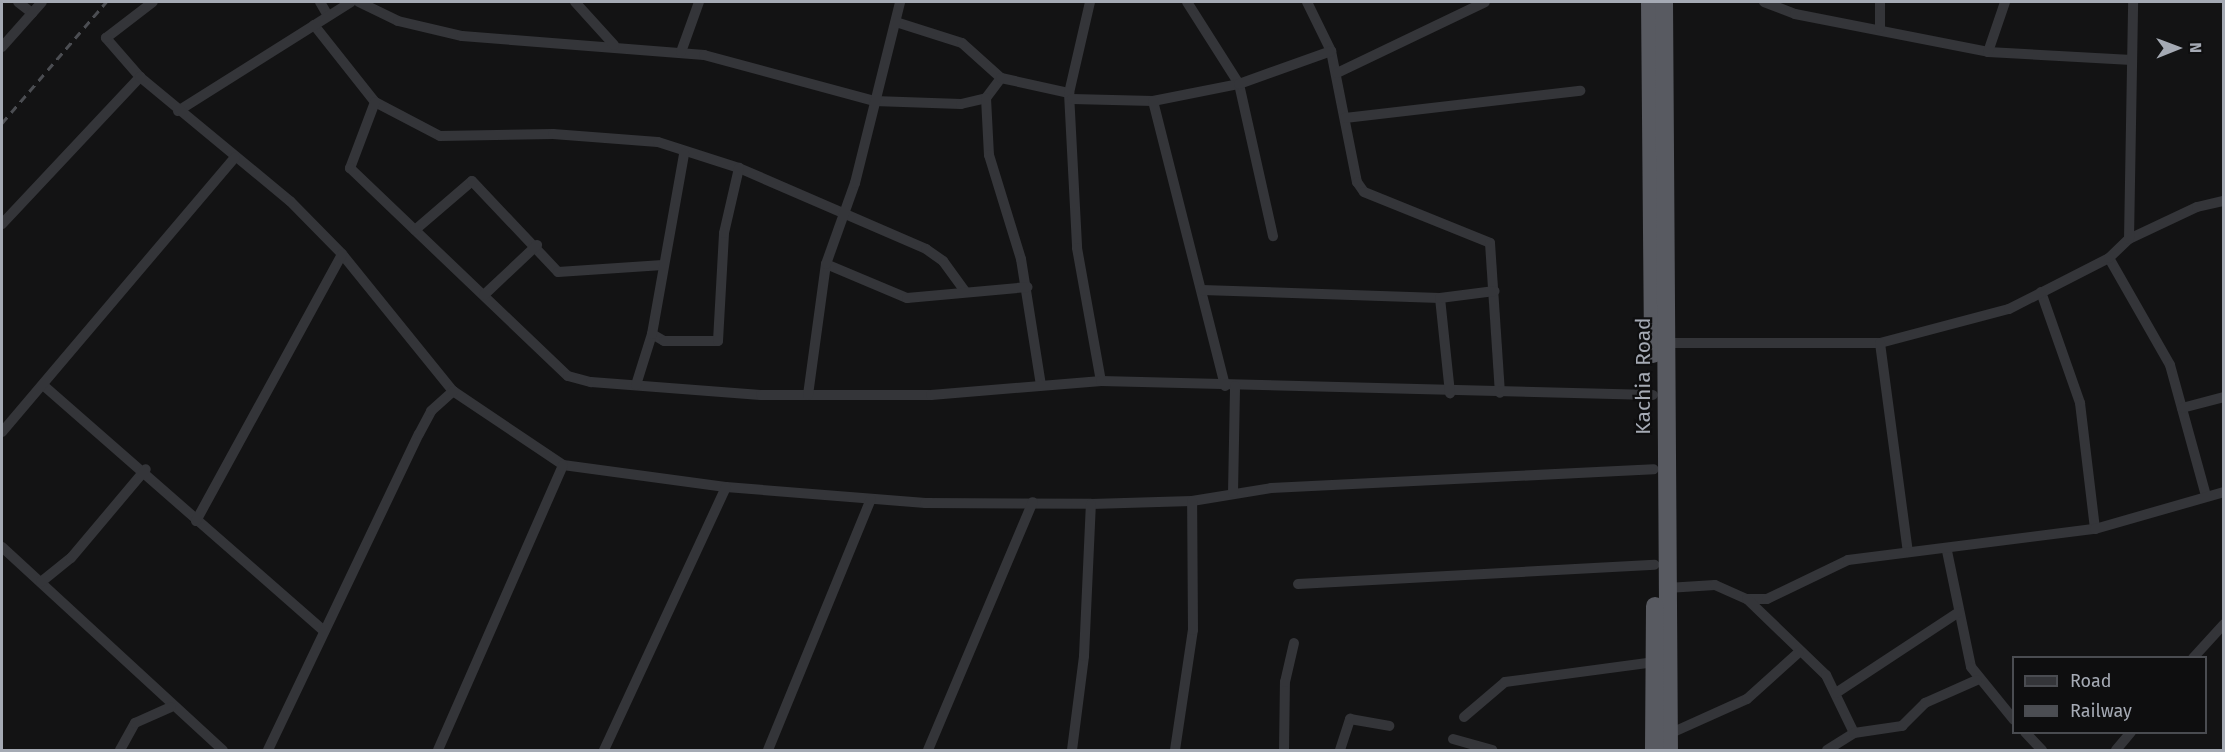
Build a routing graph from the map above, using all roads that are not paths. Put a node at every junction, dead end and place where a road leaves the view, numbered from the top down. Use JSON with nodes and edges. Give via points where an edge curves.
{"nodes":[{"id":1,"x":18,"y":2,"type":"edge"},
{"id":2,"x":42,"y":2,"type":"edge"},
{"id":3,"x":153,"y":2,"type":"edge"},
{"id":4,"x":320,"y":2,"type":"edge"},
{"id":5,"x":351,"y":2,"type":"edge"},
{"id":6,"x":359,"y":2,"type":"edge"},
{"id":7,"x":575,"y":2,"type":"edge"},
{"id":8,"x":699,"y":2,"type":"edge"},
{"id":9,"x":900,"y":2,"type":"edge"},
{"id":10,"x":1090,"y":2,"type":"edge"},
{"id":11,"x":1187,"y":2,"type":"edge"},
{"id":12,"x":1307,"y":2,"type":"edge"},
{"id":13,"x":1485,"y":2,"type":"edge"},
{"id":14,"x":1650,"y":2,"type":"edge"},
{"id":15,"x":1664,"y":2,"type":"edge"},
{"id":16,"x":1764,"y":2,"type":"edge"},
{"id":17,"x":1880,"y":2,"type":"edge"},
{"id":18,"x":2005,"y":2,"type":"edge"},
{"id":19,"x":2133,"y":2,"type":"edge"},
{"id":20,"x":32,"y":13,"type":"junction"},
{"id":21,"x":328,"y":16,"type":"junction"},
{"id":22,"x":899,"y":23,"type":"junction"},
{"id":23,"x":314,"y":26,"type":"junction"},
{"id":24,"x":1880,"y":28,"type":"junction"},
{"id":25,"x":614,"y":45,"type":"junction"},
{"id":26,"x":2,"y":47,"type":"edge"},
{"id":27,"x":1331,"y":51,"type":"junction"},
{"id":28,"x":681,"y":52,"type":"junction"},
{"id":29,"x":1988,"y":52,"type":"junction"},
{"id":30,"x":2132,"y":60,"type":"junction"},
{"id":31,"x":1337,"y":74,"type":"junction"},
{"id":32,"x":140,"y":77,"type":"junction"},
{"id":33,"x":1001,"y":78,"type":"junction"},
{"id":34,"x":1239,"y":84,"type":"junction"},
{"id":35,"x":1580,"y":91,"type":"dead end"},
{"id":36,"x":1070,"y":96,"type":"junction"},
{"id":37,"x":986,"y":98,"type":"junction"},
{"id":38,"x":874,"y":101,"type":"junction"},
{"id":39,"x":1153,"y":101,"type":"junction"},
{"id":40,"x":375,"y":102,"type":"junction"},
{"id":41,"x":178,"y":111,"type":"junction"},
{"id":42,"x":1345,"y":118,"type":"junction"},
{"id":43,"x":684,"y":154,"type":"junction"},
{"id":44,"x":235,"y":157,"type":"junction"},
{"id":45,"x":739,"y":168,"type":"junction"},
{"id":46,"x":2223,"y":201,"type":"edge"},
{"id":47,"x":845,"y":211,"type":"junction"},
{"id":48,"x":2,"y":224,"type":"edge"},
{"id":49,"x":415,"y":230,"type":"junction"},
{"id":50,"x":1273,"y":236,"type":"dead end"},
{"id":51,"x":2129,"y":238,"type":"junction"},
{"id":52,"x":537,"y":244,"type":"junction"},
{"id":53,"x":342,"y":254,"type":"junction"},
{"id":54,"x":2109,"y":258,"type":"junction"},
{"id":55,"x":826,"y":264,"type":"junction"},
{"id":56,"x":663,"y":265,"type":"junction"},
{"id":57,"x":1027,"y":287,"type":"junction"},
{"id":58,"x":1202,"y":290,"type":"junction"},
{"id":59,"x":965,"y":291,"type":"junction"},
{"id":60,"x":1495,"y":291,"type":"junction"},
{"id":61,"x":2042,"y":292,"type":"junction"},
{"id":62,"x":484,"y":295,"type":"junction"},
{"id":63,"x":1440,"y":298,"type":"junction"},
{"id":64,"x":652,"y":334,"type":"junction"},
{"id":65,"x":1665,"y":343,"type":"junction"},
{"id":66,"x":1880,"y":343,"type":"junction"},
{"id":67,"x":1101,"y":381,"type":"junction"},
{"id":68,"x":43,"y":385,"type":"junction"},
{"id":69,"x":1041,"y":385,"type":"junction"},
{"id":70,"x":636,"y":386,"type":"junction"},
{"id":71,"x":1230,"y":386,"type":"junction"},
{"id":72,"x":453,"y":391,"type":"junction"},
{"id":73,"x":1450,"y":393,"type":"junction"},
{"id":74,"x":1500,"y":393,"type":"junction"},
{"id":75,"x":808,"y":395,"type":"junction"},
{"id":76,"x":1653,"y":395,"type":"junction"},
{"id":77,"x":2223,"y":397,"type":"edge"},
{"id":78,"x":2182,"y":408,"type":"junction"},
{"id":79,"x":2,"y":432,"type":"edge"},
{"id":80,"x":563,"y":465,"type":"junction"},
{"id":81,"x":146,"y":469,"type":"junction"},
{"id":82,"x":1654,"y":470,"type":"junction"},
{"id":83,"x":726,"y":487,"type":"junction"},
{"id":84,"x":2223,"y":492,"type":"edge"},
{"id":85,"x":1233,"y":493,"type":"junction"},
{"id":86,"x":2206,"y":496,"type":"junction"},
{"id":87,"x":871,"y":499,"type":"junction"},
{"id":88,"x":1192,"y":501,"type":"junction"},
{"id":89,"x":1033,"y":502,"type":"junction"},
{"id":90,"x":1091,"y":504,"type":"junction"},
{"id":91,"x":196,"y":521,"type":"junction"},
{"id":92,"x":2096,"y":529,"type":"junction"},
{"id":93,"x":2,"y":547,"type":"edge"},
{"id":94,"x":1947,"y":551,"type":"junction"},
{"id":95,"x":1908,"y":552,"type":"junction"},
{"id":96,"x":1654,"y":565,"type":"junction"},
{"id":97,"x":41,"y":582,"type":"junction"},
{"id":98,"x":1298,"y":584,"type":"dead end"},
{"id":99,"x":1667,"y":588,"type":"junction"},
{"id":100,"x":1747,"y":599,"type":"junction"},
{"id":101,"x":1959,"y":612,"type":"junction"},
{"id":102,"x":2223,"y":624,"type":"edge"},
{"id":103,"x":322,"y":629,"type":"junction"},
{"id":104,"x":1293,"y":643,"type":"dead end"},
{"id":105,"x":1798,"y":653,"type":"junction"},
{"id":106,"x":2194,"y":656,"type":"edge"},
{"id":107,"x":1655,"y":662,"type":"junction"},
{"id":108,"x":1977,"y":680,"type":"junction"},
{"id":109,"x":1836,"y":693,"type":"junction"},
{"id":110,"x":171,"y":707,"type":"junction"},
{"id":111,"x":1464,"y":717,"type":"dead end"},
{"id":112,"x":2012,"y":719,"type":"edge"},
{"id":113,"x":1389,"y":726,"type":"dead end"},
{"id":114,"x":1854,"y":733,"type":"junction"},
{"id":115,"x":2027,"y":734,"type":"edge"},
{"id":116,"x":2129,"y":734,"type":"edge"},
{"id":117,"x":1453,"y":739,"type":"dead end"},
{"id":118,"x":1669,"y":742,"type":"edge"},
{"id":119,"x":1843,"y":746,"type":"edge"},
{"id":120,"x":120,"y":750,"type":"edge"},
{"id":121,"x":223,"y":750,"type":"edge"},
{"id":122,"x":268,"y":750,"type":"edge"},
{"id":123,"x":438,"y":750,"type":"edge"},
{"id":124,"x":604,"y":750,"type":"edge"},
{"id":125,"x":768,"y":750,"type":"edge"},
{"id":126,"x":928,"y":750,"type":"edge"},
{"id":127,"x":1072,"y":750,"type":"edge"},
{"id":128,"x":1175,"y":750,"type":"edge"},
{"id":129,"x":1284,"y":750,"type":"edge"},
{"id":130,"x":1340,"y":750,"type":"edge"},
{"id":131,"x":1492,"y":750,"type":"edge"},
{"id":132,"x":1654,"y":750,"type":"edge"},
{"id":133,"x":1827,"y":750,"type":"edge"},
{"id":134,"x":2042,"y":750,"type":"edge"},
{"id":135,"x":2116,"y":750,"type":"edge"}],
"edges":[{"from":1,"to":20,"type":"street"},
{"from":2,"to":20,"type":"street"},
{"from":3,"to":32,"type":"street","via":[[106,38]]},
{"from":4,"to":21,"type":"street"},
{"from":5,"to":21,"type":"street"},
{"from":6,"to":25,"type":"street","via":[[398,21],[462,36]]},
{"from":7,"to":25,"type":"street"},
{"from":8,"to":28,"type":"street"},
{"from":9,"to":22,"type":"street"},
{"from":10,"to":36,"type":"street"},
{"from":11,"to":34,"type":"street"},
{"from":12,"to":27,"type":"street"},
{"from":13,"to":31,"type":"street"},
{"from":14,"to":76,"type":"highway","name":"Kachia Road"},
{"from":15,"to":65,"type":"highway","name":"Kachia Road"},
{"from":16,"to":24,"type":"street","via":[[1795,15]]},
{"from":17,"to":24,"type":"street"},
{"from":18,"to":29,"type":"street"},
{"from":19,"to":30,"type":"street"},
{"from":20,"to":26,"type":"street"},
{"from":21,"to":23,"type":"street"},
{"from":22,"to":33,"type":"street","via":[[962,44]]},
{"from":22,"to":38,"type":"street"},
{"from":23,"to":40,"type":"street"},
{"from":23,"to":41,"type":"street"},
{"from":24,"to":29,"type":"street"},
{"from":25,"to":28,"type":"street"},
{"from":27,"to":31,"type":"street"},
{"from":27,"to":34,"type":"street"},
{"from":28,"to":38,"type":"street"},
{"from":29,"to":30,"type":"street"},
{"from":30,"to":51,"type":"street"},
{"from":31,"to":42,"type":"street"},
{"from":32,"to":41,"type":"street"},
{"from":32,"to":48,"type":"street"},
{"from":33,"to":36,"type":"street"},
{"from":33,"to":37,"type":"street"},
{"from":34,"to":39,"type":"street"},
{"from":34,"to":50,"type":"street"},
{"from":35,"to":42,"type":"street"},
{"from":36,"to":39,"type":"street"},
{"from":36,"to":67,"type":"street","via":[[1077,248]]},
{"from":37,"to":38,"type":"street","via":[[934,106]]},
{"from":37,"to":57,"type":"street","via":[[995,184]]},
{"from":38,"to":47,"type":"street"},
{"from":39,"to":58,"type":"street"},
{"from":40,"to":43,"type":"street","via":[[445,137],[553,134],[658,142]]},
{"from":40,"to":49,"type":"street","via":[[349,165]]},
{"from":41,"to":44,"type":"street"},
{"from":42,"to":60,"type":"street","via":[[1357,182],[1364,192],[1490,243]]},
{"from":43,"to":45,"type":"street"},
{"from":43,"to":56,"type":"street"},
{"from":44,"to":53,"type":"street","via":[[290,201]]},
{"from":44,"to":68,"type":"street"},
{"from":45,"to":47,"type":"street"},
{"from":45,"to":64,"type":"street","via":[[724,232],[718,341],[664,341]]},
{"from":46,"to":51,"type":"street","via":[[2197,207]]},
{"from":47,"to":55,"type":"street"},
{"from":47,"to":59,"type":"street","via":[[926,249],[943,261]]},
{"from":49,"to":52,"type":"street","via":[[472,182]]},
{"from":49,"to":62,"type":"street"},
{"from":51,"to":54,"type":"street"},
{"from":52,"to":56,"type":"street","via":[[558,272]]},
{"from":52,"to":62,"type":"street"},
{"from":53,"to":72,"type":"street"},
{"from":53,"to":91,"type":"street"},
{"from":54,"to":61,"type":"street"},
{"from":54,"to":78,"type":"street","via":[[2170,364]]},
{"from":55,"to":59,"type":"street","via":[[908,298]]},
{"from":55,"to":75,"type":"street"},
{"from":56,"to":64,"type":"street"},
{"from":57,"to":59,"type":"street"},
{"from":57,"to":69,"type":"street"},
{"from":58,"to":63,"type":"street"},
{"from":58,"to":71,"type":"street"},
{"from":60,"to":63,"type":"street"},
{"from":60,"to":74,"type":"street"},
{"from":61,"to":66,"type":"street","via":[[1946,329]]},
{"from":61,"to":92,"type":"street","via":[[2080,403]]},
{"from":62,"to":70,"type":"street","via":[[568,375]]},
{"from":63,"to":73,"type":"street"},
{"from":64,"to":70,"type":"street"},
{"from":65,"to":66,"type":"street"},
{"from":65,"to":99,"type":"highway","name":"Kachia Road"},
{"from":66,"to":95,"type":"street"},
{"from":67,"to":69,"type":"street"},
{"from":67,"to":71,"type":"street"},
{"from":68,"to":79,"type":"street"},
{"from":68,"to":81,"type":"street"},
{"from":69,"to":75,"type":"street","via":[[931,395]]},
{"from":70,"to":75,"type":"street"},
{"from":71,"to":73,"type":"street"},
{"from":71,"to":85,"type":"street"},
{"from":72,"to":80,"type":"street"},
{"from":72,"to":103,"type":"street","via":[[431,411]]},
{"from":73,"to":74,"type":"street"},
{"from":74,"to":76,"type":"street"},
{"from":76,"to":82,"type":"highway","name":"Kachia Road"},
{"from":77,"to":78,"type":"street"},
{"from":78,"to":86,"type":"street"},
{"from":80,"to":83,"type":"street"},
{"from":80,"to":123,"type":"street"},
{"from":81,"to":91,"type":"street"},
{"from":81,"to":97,"type":"street","via":[[71,558]]},
{"from":82,"to":85,"type":"street"},
{"from":82,"to":96,"type":"highway","name":"Kachia Road"},
{"from":83,"to":87,"type":"street"},
{"from":83,"to":124,"type":"street"},
{"from":84,"to":86,"type":"street"},
{"from":85,"to":88,"type":"street"},
{"from":86,"to":92,"type":"street"},
{"from":87,"to":89,"type":"street"},
{"from":87,"to":125,"type":"street"},
{"from":88,"to":90,"type":"street"},
{"from":88,"to":128,"type":"street","via":[[1193,630]]},
{"from":89,"to":90,"type":"street"},
{"from":89,"to":126,"type":"street"},
{"from":90,"to":127,"type":"street","via":[[1084,656]]},
{"from":91,"to":103,"type":"street"},
{"from":92,"to":94,"type":"street"},
{"from":93,"to":97,"type":"street"},
{"from":94,"to":95,"type":"street"},
{"from":94,"to":101,"type":"street"},
{"from":95,"to":100,"type":"street","via":[[1848,560],[1791,592]]},
{"from":96,"to":98,"type":"street"},
{"from":96,"to":107,"type":"highway","name":"Kachia Road"},
{"from":97,"to":110,"type":"street","via":[[154,682]]},
{"from":99,"to":100,"type":"street","via":[[1715,585]]},
{"from":99,"to":118,"type":"highway","name":"Kachia Road"},
{"from":100,"to":105,"type":"street"},
{"from":101,"to":108,"type":"street"},
{"from":101,"to":109,"type":"street"},
{"from":102,"to":106,"type":"street"},
{"from":103,"to":122,"type":"street"},
{"from":104,"to":129,"type":"street","via":[[1285,682]]},
{"from":105,"to":109,"type":"street","via":[[1818,667]]},
{"from":105,"to":118,"type":"street","via":[[1747,699]]},
{"from":107,"to":111,"type":"street","via":[[1505,682]]},
{"from":107,"to":132,"type":"highway","name":"Kachia Road"},
{"from":108,"to":112,"type":"street"},
{"from":108,"to":114,"type":"street","via":[[1925,703],[1902,726]]},
{"from":109,"to":114,"type":"street"},
{"from":110,"to":120,"type":"street","via":[[135,723]]},
{"from":110,"to":121,"type":"street"},
{"from":113,"to":130,"type":"street","via":[[1350,719]]},
{"from":114,"to":119,"type":"street"},
{"from":115,"to":134,"type":"street"},
{"from":116,"to":135,"type":"street"},
{"from":117,"to":131,"type":"street"},
{"from":119,"to":133,"type":"street"}]}
